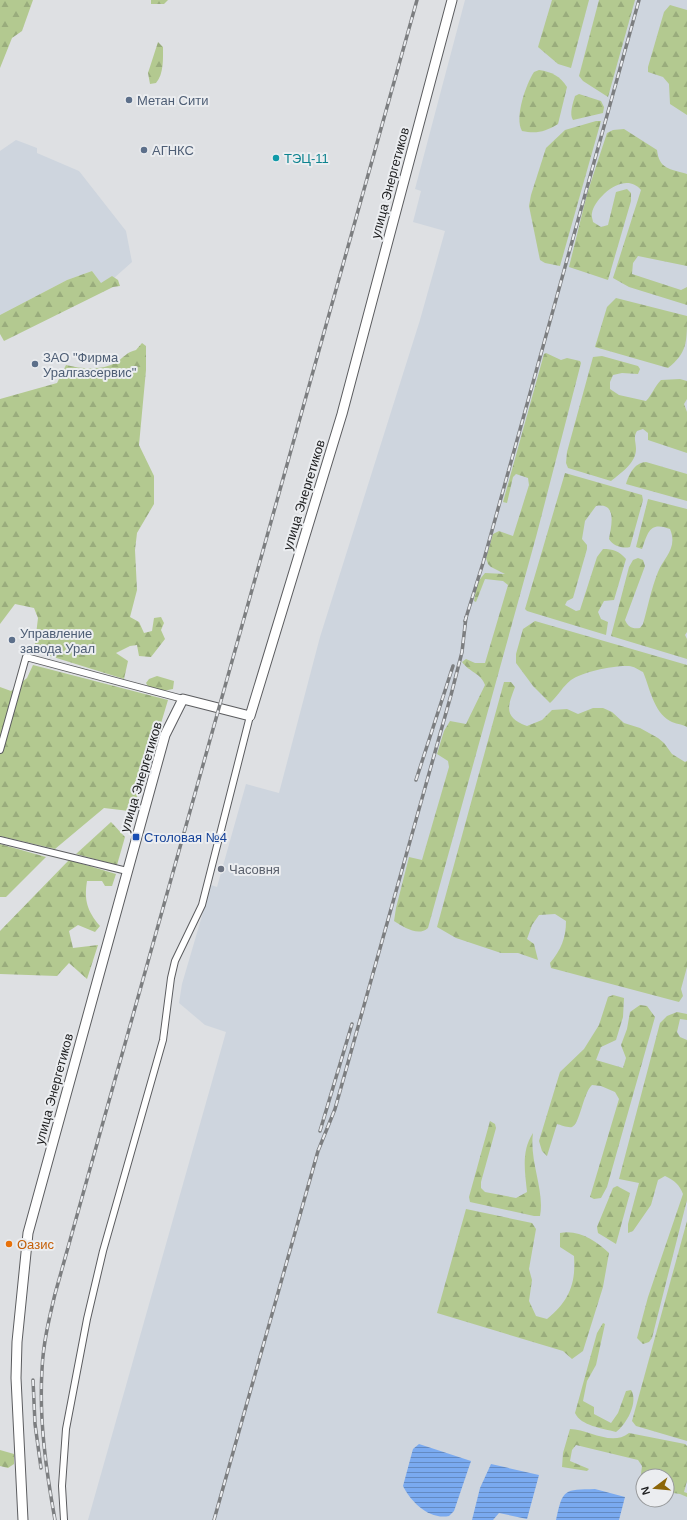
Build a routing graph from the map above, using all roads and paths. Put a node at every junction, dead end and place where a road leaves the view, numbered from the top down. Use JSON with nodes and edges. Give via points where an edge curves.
{"nodes":[{"id":1,"x":452,"y":0,"type":"edge"},
{"id":2,"x":183,"y":699,"type":"junction"},
{"id":3,"x":250,"y":716,"type":"junction"},
{"id":4,"x":0,"y":750,"type":"edge"},
{"id":5,"x":0,"y":840,"type":"edge"},
{"id":6,"x":127,"y":871,"type":"junction"},
{"id":7,"x":23,"y":1520,"type":"edge"},
{"id":8,"x":64,"y":1520,"type":"edge"}],
"edges":[{"from":1,"to":3,"type":"street","name":"улица Энергетиков","via":[[342,414]]},
{"from":2,"to":3,"type":"street"},
{"from":2,"to":4,"type":"street","via":[[26,657]]},
{"from":2,"to":6,"type":"street","name":"улица Энергетиков","via":[[165,735]]},
{"from":3,"to":8,"type":"street","via":[[202,905],[175,961],[163,1040],[103,1251],[87,1319],[66,1429],[62,1486]]},
{"from":5,"to":6,"type":"street"},
{"from":6,"to":7,"type":"street","name":"улица Энергетиков","via":[[28,1233],[16,1378]]}]}
